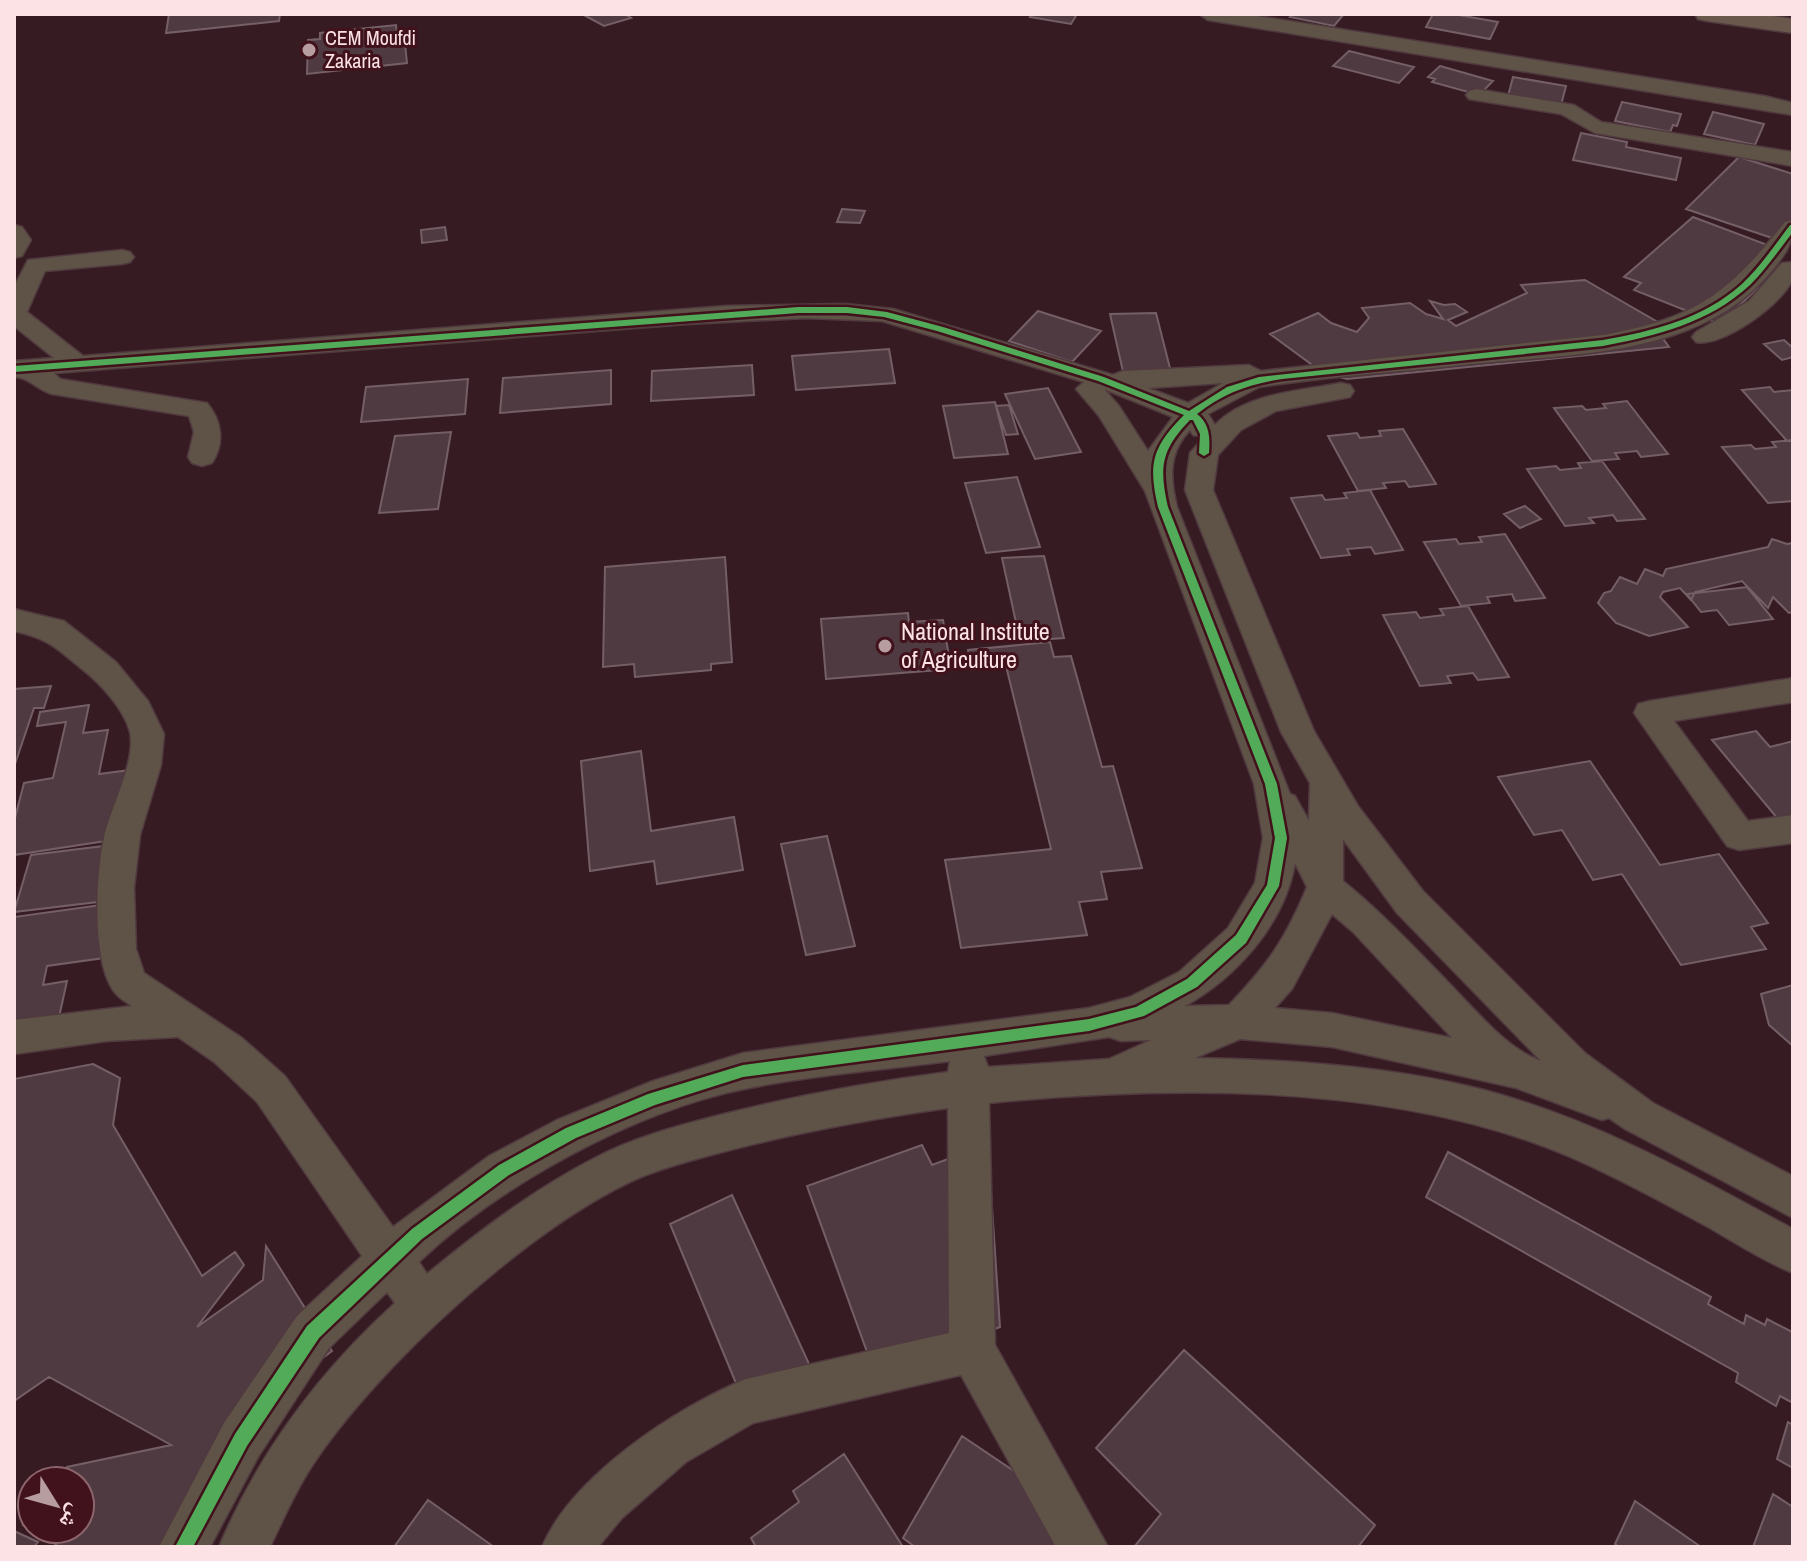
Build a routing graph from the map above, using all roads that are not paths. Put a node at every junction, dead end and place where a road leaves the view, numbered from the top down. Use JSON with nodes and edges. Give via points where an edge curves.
{"nodes":[{"id":1,"x":1208,"y":14,"type":"edge"},
{"id":2,"x":1707,"y":14,"type":"edge"},
{"id":3,"x":1793,"y":26,"type":"edge"},
{"id":4,"x":1573,"y":73,"type":"junction"},
{"id":5,"x":1476,"y":95,"type":"dead end"},
{"id":6,"x":1567,"y":109,"type":"junction"},
{"id":7,"x":1793,"y":109,"type":"edge"},
{"id":8,"x":1793,"y":159,"type":"edge"},
{"id":9,"x":1793,"y":227,"type":"edge"},
{"id":10,"x":14,"y":232,"type":"edge"},
{"id":11,"x":14,"y":251,"type":"edge"},
{"id":12,"x":122,"y":257,"type":"dead end"},
{"id":13,"x":1793,"y":264,"type":"edge"},
{"id":14,"x":77,"y":364,"type":"junction"},
{"id":15,"x":26,"y":368,"type":"edge"},
{"id":16,"x":1282,"y":376,"type":"junction"},
{"id":17,"x":1091,"y":383,"type":"junction"},
{"id":18,"x":14,"y":388,"type":"edge"},
{"id":19,"x":1202,"y":429,"type":"junction"},
{"id":20,"x":202,"y":457,"type":"dead end"},
{"id":21,"x":1159,"y":491,"type":"junction"},
{"id":22,"x":14,"y":620,"type":"edge"},
{"id":23,"x":1793,"y":690,"type":"edge"},
{"id":24,"x":1327,"y":782,"type":"junction"},
{"id":25,"x":1271,"y":784,"type":"junction"},
{"id":26,"x":1793,"y":829,"type":"edge"},
{"id":27,"x":1325,"y":887,"type":"junction"},
{"id":28,"x":182,"y":1020,"type":"junction"},
{"id":29,"x":1238,"y":1022,"type":"junction"},
{"id":30,"x":1089,"y":1025,"type":"junction"},
{"id":31,"x":14,"y":1037,"type":"edge"},
{"id":32,"x":968,"y":1041,"type":"junction"},
{"id":33,"x":1517,"y":1070,"type":"junction"},
{"id":34,"x":1109,"y":1076,"type":"junction"},
{"id":35,"x":968,"y":1088,"type":"junction"},
{"id":36,"x":1639,"y":1116,"type":"junction"},
{"id":37,"x":1617,"y":1156,"type":"junction"},
{"id":38,"x":1793,"y":1198,"type":"edge"},
{"id":39,"x":1793,"y":1252,"type":"edge"},
{"id":40,"x":391,"y":1258,"type":"junction"},
{"id":41,"x":424,"y":1307,"type":"junction"},
{"id":42,"x":972,"y":1350,"type":"junction"},
{"id":43,"x":184,"y":1547,"type":"edge"},
{"id":44,"x":244,"y":1547,"type":"edge"},
{"id":45,"x":567,"y":1547,"type":"edge"},
{"id":46,"x":1083,"y":1547,"type":"edge"}],
"edges":[{"from":1,"to":4,"type":"street"},
{"from":2,"to":3,"type":"main road"},
{"from":4,"to":6,"type":"street"},
{"from":4,"to":7,"type":"street"},
{"from":5,"to":6,"type":"street"},
{"from":6,"to":8,"type":"street","via":[[1595,127]]},
{"from":9,"to":16,"type":"street","via":[[1734,293],[1694,319],[1653,334]]},
{"from":10,"to":11,"type":"street","via":[[19,240]]},
{"from":12,"to":14,"type":"street","via":[[36,265],[14,314]]},
{"from":13,"to":19,"type":"street","via":[[1758,306],[1686,345],[1628,360],[1321,393]]},
{"from":14,"to":15,"type":"street"},
{"from":14,"to":17,"type":"street","via":[[810,310],[884,314],[1056,367]]},
{"from":15,"to":18,"type":"street"},
{"from":15,"to":20,"type":"street","via":[[52,386],[198,409],[209,429]]},
{"from":16,"to":17,"type":"street","via":[[1255,372]]},
{"from":16,"to":19,"type":"street","via":[[1247,382],[1217,396]]},
{"from":17,"to":19,"type":"street"},
{"from":17,"to":21,"type":"street"},
{"from":19,"to":21,"type":"street","via":[[1162,451],[1156,474]]},
{"from":19,"to":24,"type":"street","via":[[1199,490],[1298,732]]},
{"from":21,"to":25,"type":"street"},
{"from":22,"to":28,"type":"street","via":[[53,629],[105,670],[136,709],[147,734],[144,765],[122,835],[117,949],[129,983]]},
{"from":23,"to":26,"type":"street","via":[[1650,713],[1739,836]]},
{"from":24,"to":27,"type":"street"},
{"from":24,"to":36,"type":"street","via":[[1410,902],[1571,1065]]},
{"from":25,"to":27,"type":"street"},
{"from":25,"to":30,"type":"street","via":[[1281,838],[1273,886],[1241,939],[1192,983],[1139,1012]]},
{"from":27,"to":29,"type":"street","via":[[1279,978]]},
{"from":27,"to":33,"type":"street","via":[[1366,921],[1472,1033]]},
{"from":28,"to":31,"type":"street"},
{"from":28,"to":40,"type":"street","via":[[228,1050],[271,1089]]},
{"from":29,"to":30,"type":"street"},
{"from":29,"to":33,"type":"street","via":[[1332,1030]]},
{"from":29,"to":34,"type":"street"},
{"from":30,"to":32,"type":"street"},
{"from":32,"to":35,"type":"street"},
{"from":32,"to":40,"type":"street","via":[[743,1071],[653,1099],[571,1133],[504,1170]]},
{"from":33,"to":36,"type":"street"},
{"from":33,"to":37,"type":"street"},
{"from":34,"to":35,"type":"street"},
{"from":34,"to":37,"type":"street","via":[[1243,1075],[1384,1088],[1504,1114]]},
{"from":35,"to":41,"type":"street","via":[[848,1103],[709,1137],[613,1169],[527,1223]]},
{"from":35,"to":42,"type":"street"},
{"from":36,"to":38,"type":"street"},
{"from":37,"to":39,"type":"street"},
{"from":40,"to":41,"type":"street"},
{"from":40,"to":43,"type":"street","via":[[313,1332],[241,1440]]},
{"from":41,"to":44,"type":"street","via":[[301,1441]]},
{"from":42,"to":45,"type":"street","via":[[746,1402],[669,1445],[605,1501]]},
{"from":42,"to":46,"type":"street"}]}
